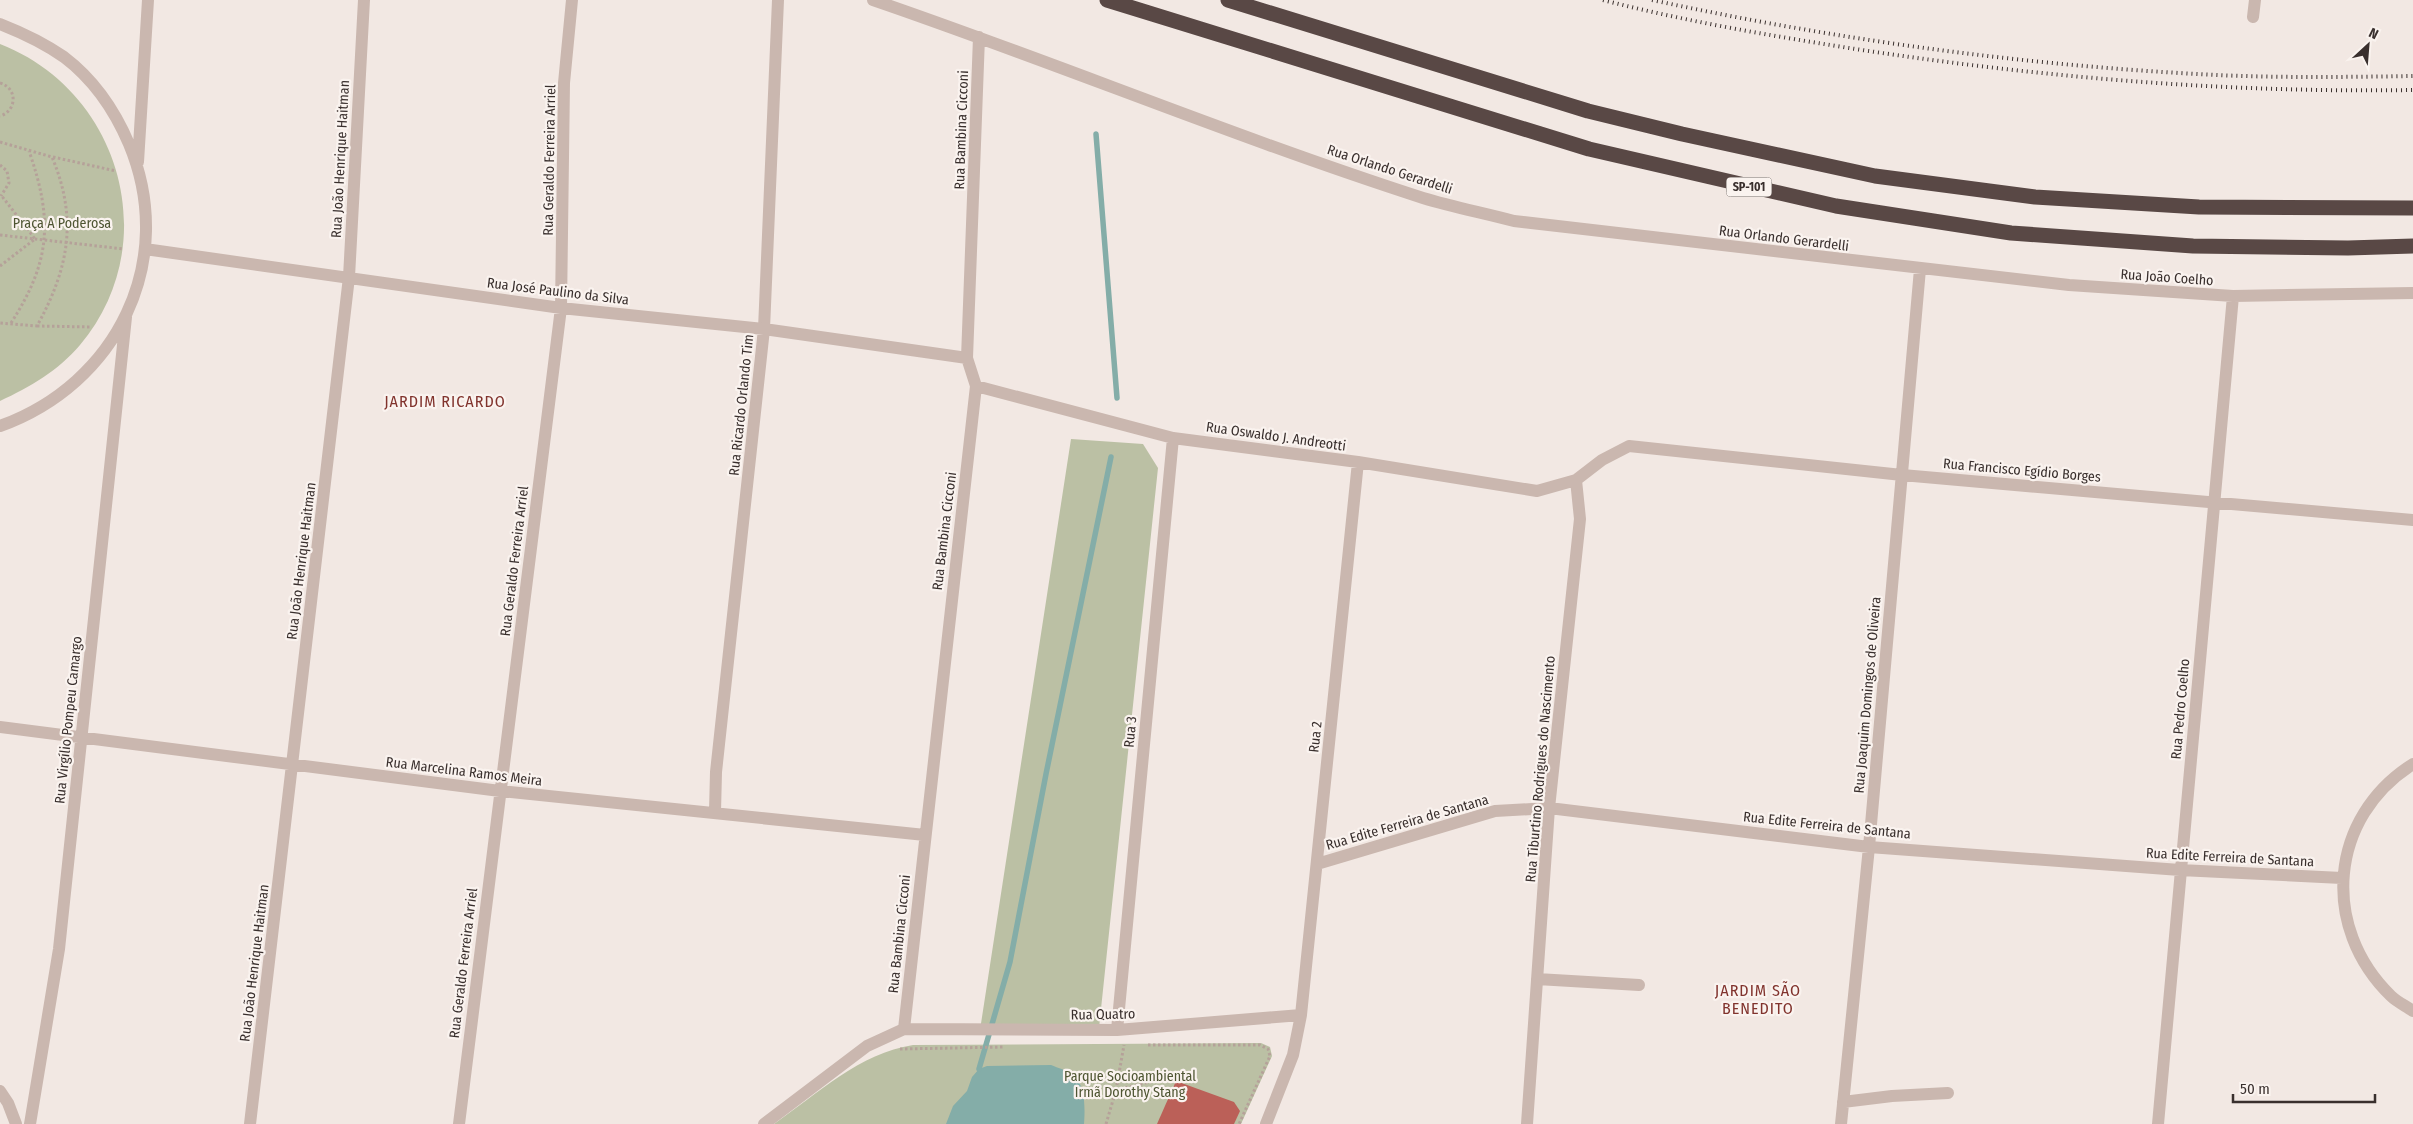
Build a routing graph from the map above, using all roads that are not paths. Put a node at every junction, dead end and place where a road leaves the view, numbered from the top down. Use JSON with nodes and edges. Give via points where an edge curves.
{"nodes":[{"id":1,"x":148,"y":0,"type":"edge"},
{"id":2,"x":364,"y":0,"type":"edge"},
{"id":3,"x":572,"y":0,"type":"edge"},
{"id":4,"x":778,"y":0,"type":"edge"},
{"id":5,"x":873,"y":0,"type":"edge"},
{"id":6,"x":1107,"y":0,"type":"edge"},
{"id":7,"x":1228,"y":0,"type":"edge"},
{"id":8,"x":2255,"y":0,"type":"edge"},
{"id":9,"x":2253,"y":17,"type":"dead end"},
{"id":10,"x":0,"y":24,"type":"edge"},
{"id":11,"x":979,"y":37,"type":"junction"},
{"id":12,"x":137,"y":165,"type":"junction"},
{"id":13,"x":2413,"y":208,"type":"edge"},
{"id":14,"x":2413,"y":246,"type":"edge"},
{"id":15,"x":145,"y":249,"type":"junction"},
{"id":16,"x":1920,"y":269,"type":"junction"},
{"id":17,"x":349,"y":277,"type":"junction"},
{"id":18,"x":2413,"y":293,"type":"edge"},
{"id":19,"x":2233,"y":296,"type":"junction"},
{"id":20,"x":561,"y":308,"type":"junction"},
{"id":21,"x":126,"y":317,"type":"junction"},
{"id":22,"x":764,"y":329,"type":"junction"},
{"id":23,"x":967,"y":358,"type":"junction"},
{"id":24,"x":976,"y":386,"type":"junction"},
{"id":25,"x":0,"y":426,"type":"edge"},
{"id":26,"x":1173,"y":438,"type":"junction"},
{"id":27,"x":1358,"y":462,"type":"junction"},
{"id":28,"x":1902,"y":475,"type":"junction"},
{"id":29,"x":1576,"y":480,"type":"junction"},
{"id":30,"x":2214,"y":503,"type":"junction"},
{"id":31,"x":2413,"y":520,"type":"edge"},
{"id":32,"x":0,"y":727,"type":"edge"},
{"id":33,"x":82,"y":737,"type":"junction"},
{"id":34,"x":2413,"y":764,"type":"edge"},
{"id":35,"x":292,"y":765,"type":"junction"},
{"id":36,"x":500,"y":791,"type":"junction"},
{"id":37,"x":1549,"y":808,"type":"junction"},
{"id":38,"x":716,"y":812,"type":"junction"},
{"id":39,"x":925,"y":834,"type":"junction"},
{"id":40,"x":1869,"y":847,"type":"junction"},
{"id":41,"x":1317,"y":864,"type":"junction"},
{"id":42,"x":2180,"y":870,"type":"junction"},
{"id":43,"x":2342,"y":878,"type":"junction"},
{"id":44,"x":1537,"y":979,"type":"junction"},
{"id":45,"x":1639,"y":985,"type":"dead end"},
{"id":46,"x":2413,"y":1011,"type":"edge"},
{"id":47,"x":1301,"y":1015,"type":"junction"},
{"id":48,"x":904,"y":1028,"type":"junction"},
{"id":49,"x":1117,"y":1030,"type":"junction"},
{"id":50,"x":0,"y":1091,"type":"edge"},
{"id":51,"x":1948,"y":1093,"type":"dead end"},
{"id":52,"x":1844,"y":1102,"type":"junction"},
{"id":53,"x":16,"y":1124,"type":"edge"},
{"id":54,"x":30,"y":1124,"type":"edge"},
{"id":55,"x":250,"y":1124,"type":"edge"},
{"id":56,"x":459,"y":1124,"type":"edge"},
{"id":57,"x":764,"y":1124,"type":"edge"},
{"id":58,"x":1266,"y":1124,"type":"edge"},
{"id":59,"x":1527,"y":1124,"type":"edge"},
{"id":60,"x":1841,"y":1124,"type":"edge"},
{"id":61,"x":2158,"y":1124,"type":"edge"}],
"edges":[{"from":1,"to":12,"type":"street"},
{"from":2,"to":17,"type":"street","name":"Rua João Henrique Haitman"},
{"from":3,"to":20,"type":"street","name":"Rua Geraldo Ferreira Arriel","via":[[564,83]]},
{"from":4,"to":22,"type":"street","name":"Rua Ricardo Orlando Tim"},
{"from":5,"to":11,"type":"street","name":"Rua Orlando Gerardelli"},
{"from":6,"to":14,"type":"highway","number":"SP-101","via":[[1589,149],[1836,206],[2011,233],[2174,244],[2348,248]]},
{"from":7,"to":13,"type":"highway","via":[[1588,111],[1875,176],[2035,198],[2199,208]]},
{"from":8,"to":9,"type":"street"},
{"from":10,"to":12,"type":"street","via":[[27,34],[65,58],[96,88],[120,124]]},
{"from":11,"to":16,"type":"street","name":"Rua Orlando Gerardelli","via":[[1098,84],[1424,198],[1514,221]]},
{"from":11,"to":23,"type":"street","name":"Rua Bambina Cicconi"},
{"from":12,"to":15,"type":"street","via":[[146,206]]},
{"from":15,"to":17,"type":"street","name":"Rua José Paulino da Silva"},
{"from":15,"to":21,"type":"street","via":[[138,284]]},
{"from":16,"to":19,"type":"street","name":"Rua João Coelho","via":[[2069,285]]},
{"from":16,"to":28,"type":"street","name":"Rua Joaquim Domingos de Oliveira"},
{"from":17,"to":20,"type":"street","name":"Rua José Paulino da Silva"},
{"from":17,"to":35,"type":"street","name":"Rua João Henrique Haitman"},
{"from":18,"to":19,"type":"street","name":"Rua João Coelho"},
{"from":19,"to":30,"type":"street","name":"Rua Pedro Coelho"},
{"from":20,"to":22,"type":"street","name":"Rua José Paulino da Silva"},
{"from":20,"to":36,"type":"street","name":"Rua Geraldo Ferreira Arriel"},
{"from":21,"to":25,"type":"street","via":[[101,357],[67,391],[28,416]]},
{"from":21,"to":33,"type":"street","name":"Rua Virgílio Pompeu Camargo"},
{"from":22,"to":23,"type":"street","name":"Rua José Paulino da Silva"},
{"from":22,"to":38,"type":"street","name":"Rua Ricardo Orlando Tim","via":[[716,772]]},
{"from":23,"to":24,"type":"street","name":"Rua Bambina Cicconi"},
{"from":24,"to":26,"type":"street","name":"Rua Oswaldo J. Andreotti"},
{"from":24,"to":39,"type":"street","name":"Rua Bambina Cicconi"},
{"from":26,"to":27,"type":"street","name":"Rua Oswaldo J. Andreotti"},
{"from":26,"to":49,"type":"street","name":"Rua 3"},
{"from":27,"to":29,"type":"street","name":"Rua Oswaldo J. Andreotti","via":[[1537,491]]},
{"from":27,"to":41,"type":"street","name":"Rua 2"},
{"from":28,"to":29,"type":"street","name":"Rua Francisco Egídio Borges","via":[[1629,446],[1602,460]]},
{"from":28,"to":30,"type":"street","name":"Rua Francisco Egídio Borges"},
{"from":28,"to":40,"type":"street","name":"Rua Joaquim Domingos de Oliveira"},
{"from":29,"to":37,"type":"street","name":"Rua Tiburtino Rodrigues do Nascimento","via":[[1580,519]]},
{"from":30,"to":31,"type":"street","name":"Rua Francisco Egídio Borges"},
{"from":30,"to":42,"type":"street","name":"Rua Pedro Coelho"},
{"from":32,"to":33,"type":"street","name":"Rua Marcelina Ramos Meira"},
{"from":33,"to":35,"type":"street","name":"Rua Marcelina Ramos Meira"},
{"from":33,"to":54,"type":"street","name":"Rua Virgílio Pompeu Camargo","via":[[59,949]]},
{"from":34,"to":43,"type":"street","via":[[2394,776],[2368,804],[2350,840]]},
{"from":35,"to":36,"type":"street","name":"Rua Marcelina Ramos Meira"},
{"from":35,"to":55,"type":"street","name":"Rua João Henrique Haitman"},
{"from":36,"to":38,"type":"street","name":"Rua Marcelina Ramos Meira"},
{"from":36,"to":56,"type":"street","name":"Rua Geraldo Ferreira Arriel"},
{"from":37,"to":40,"type":"street","name":"Rua Edite Ferreira de Santana"},
{"from":37,"to":41,"type":"street","name":"Rua Edite Ferreira de Santana","via":[[1495,811]]},
{"from":37,"to":44,"type":"street","name":"Rua Tiburtino Rodrigues do Nascimento"},
{"from":38,"to":39,"type":"street","name":"Rua Marcelina Ramos Meira"},
{"from":39,"to":48,"type":"street","name":"Rua Bambina Cicconi"},
{"from":40,"to":42,"type":"street","name":"Rua Edite Ferreira de Santana"},
{"from":40,"to":52,"type":"street","name":"Rua Joaquim Domingos de Oliveira"},
{"from":41,"to":47,"type":"street","name":"Rua 2"},
{"from":42,"to":43,"type":"street","name":"Rua Edite Ferreira de Santana"},
{"from":42,"to":61,"type":"street","name":"Rua Pedro Coelho"},
{"from":43,"to":46,"type":"street","via":[[2346,922],[2363,963],[2392,997]]},
{"from":44,"to":45,"type":"street"},
{"from":44,"to":59,"type":"street","name":"Rua Tiburtino Rodrigues do Nascimento"},
{"from":47,"to":49,"type":"street","name":"Rua Quatro"},
{"from":47,"to":58,"type":"street","name":"Rua 2","via":[[1293,1055]]},
{"from":48,"to":49,"type":"street","name":"Rua Quatro"},
{"from":48,"to":57,"type":"street","via":[[867,1046]]},
{"from":50,"to":53,"type":"street"},
{"from":51,"to":52,"type":"street"},
{"from":52,"to":60,"type":"street","name":"Rua Joaquim Domingos de Oliveira"}]}
